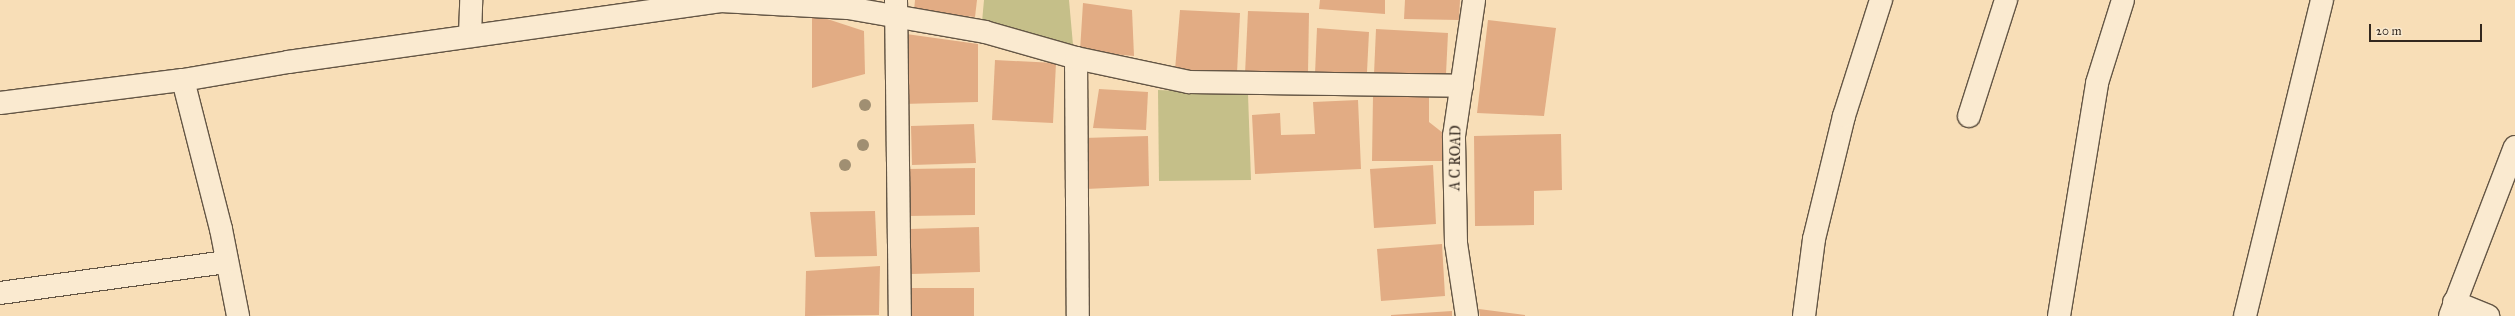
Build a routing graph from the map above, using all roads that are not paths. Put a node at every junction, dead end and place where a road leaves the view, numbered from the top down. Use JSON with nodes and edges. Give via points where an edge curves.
{"nodes":[{"id":1,"x":471,"y":0,"type":"edge"},
{"id":2,"x":1474,"y":0,"type":"edge"},
{"id":3,"x":1881,"y":0,"type":"edge"},
{"id":4,"x":2006,"y":0,"type":"edge"},
{"id":5,"x":2123,"y":0,"type":"edge"},
{"id":6,"x":2322,"y":0,"type":"edge"},
{"id":7,"x":897,"y":9,"type":"edge"},
{"id":8,"x":470,"y":36,"type":"junction"},
{"id":9,"x":1076,"y":58,"type":"junction"},
{"id":10,"x":183,"y":80,"type":"junction"},
{"id":11,"x":1462,"y":86,"type":"junction"},
{"id":12,"x":0,"y":103,"type":"edge"},
{"id":13,"x":1969,"y":116,"type":"dead end"},
{"id":14,"x":2515,"y":147,"type":"edge"},
{"id":15,"x":227,"y":262,"type":"junction"},
{"id":16,"x":0,"y":293,"type":"edge"},
{"id":17,"x":2452,"y":309,"type":"edge"},
{"id":18,"x":238,"y":316,"type":"edge"},
{"id":19,"x":900,"y":316,"type":"edge"},
{"id":20,"x":1078,"y":316,"type":"edge"},
{"id":21,"x":1466,"y":316,"type":"edge"},
{"id":22,"x":1804,"y":316,"type":"edge"},
{"id":23,"x":2059,"y":316,"type":"edge"},
{"id":24,"x":2245,"y":316,"type":"edge"},
{"id":25,"x":2488,"y":316,"type":"edge"}],
"edges":[{"from":1,"to":8,"type":"street"},
{"from":2,"to":11,"type":"street","name":"A C ROAD"},
{"from":3,"to":22,"type":"street","via":[[1844,116],[1816,231]]},
{"from":4,"to":13,"type":"street"},
{"from":5,"to":23,"type":"street","via":[[2097,83]]},
{"from":6,"to":24,"type":"street"},
{"from":7,"to":8,"type":"street","via":[[721,1]]},
{"from":7,"to":9,"type":"street"},
{"from":7,"to":19,"type":"street"},
{"from":8,"to":10,"type":"street"},
{"from":9,"to":11,"type":"street","via":[[1189,82]]},
{"from":9,"to":20,"type":"street"},
{"from":10,"to":12,"type":"street"},
{"from":10,"to":15,"type":"street"},
{"from":11,"to":21,"type":"street","name":"A C ROAD","via":[[1454,136],[1456,243]]},
{"from":14,"to":17,"type":"street"},
{"from":15,"to":16,"type":"street"},
{"from":15,"to":18,"type":"street"},
{"from":17,"to":25,"type":"street"}]}
